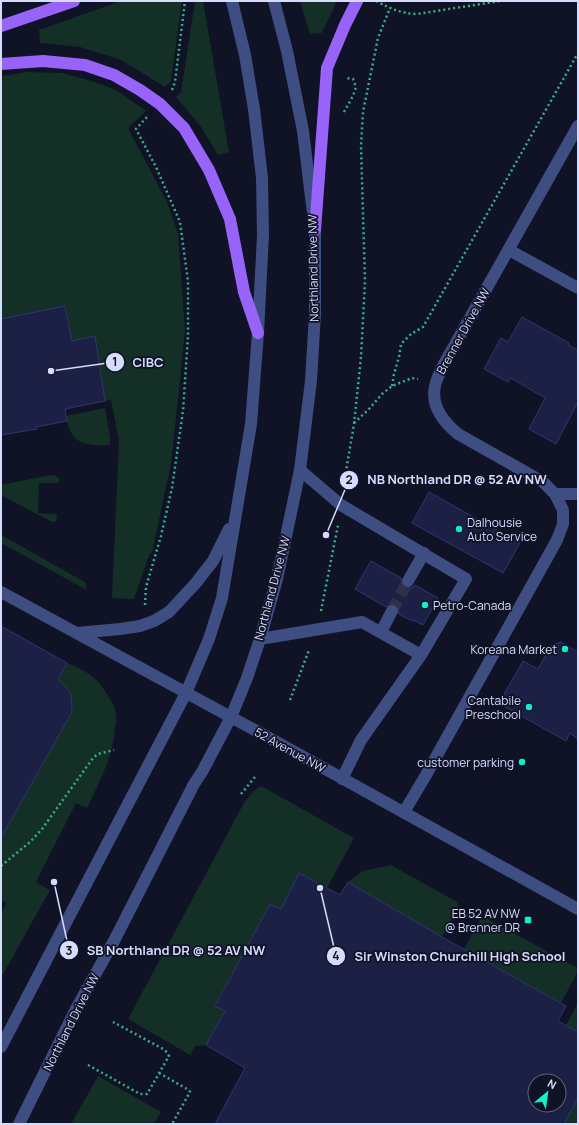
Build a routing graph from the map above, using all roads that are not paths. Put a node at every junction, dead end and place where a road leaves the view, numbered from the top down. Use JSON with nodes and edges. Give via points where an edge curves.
{"nodes":[{"id":1,"x":74,"y":1,"type":"edge"},
{"id":2,"x":232,"y":1,"type":"edge"},
{"id":3,"x":274,"y":1,"type":"edge"},
{"id":4,"x":357,"y":1,"type":"edge"},
{"id":5,"x":1,"y":26,"type":"edge"},
{"id":6,"x":1,"y":64,"type":"edge"},
{"id":7,"x":578,"y":126,"type":"edge"},
{"id":8,"x":315,"y":230,"type":"junction"},
{"id":9,"x":509,"y":250,"type":"junction"},
{"id":10,"x":578,"y":288,"type":"edge"},
{"id":11,"x":258,"y":334,"type":"junction"},
{"id":12,"x":300,"y":470,"type":"junction"},
{"id":13,"x":555,"y":494,"type":"junction"},
{"id":14,"x":578,"y":494,"type":"edge"},
{"id":15,"x":236,"y":516,"type":"junction"},
{"id":16,"x":424,"y":553,"type":"junction"},
{"id":17,"x":408,"y":581,"type":"tunnel mouth"},
{"id":18,"x":1,"y":592,"type":"edge"},
{"id":19,"x":392,"y":611,"type":"tunnel mouth"},
{"id":20,"x":381,"y":632,"type":"junction"},
{"id":21,"x":77,"y":633,"type":"junction"},
{"id":22,"x":260,"y":639,"type":"junction"},
{"id":23,"x":421,"y":655,"type":"junction"},
{"id":24,"x":186,"y":693,"type":"junction"},
{"id":25,"x":231,"y":717,"type":"junction"},
{"id":26,"x":342,"y":778,"type":"junction"},
{"id":27,"x":404,"y":812,"type":"junction"},
{"id":28,"x":578,"y":909,"type":"edge"},
{"id":29,"x":1,"y":1047,"type":"edge"},
{"id":30,"x":19,"y":1124,"type":"edge"}],
"edges":[{"from":1,"to":5,"type":"main road"},
{"from":2,"to":11,"type":"street","via":[[245,55],[262,178]]},
{"from":3,"to":8,"type":"street","name":"Northland Drive NW","via":[[303,131]]},
{"from":4,"to":8,"type":"main road","via":[[327,68]]},
{"from":6,"to":11,"type":"main road","via":[[43,61],[85,65],[114,75],[160,104],[184,128],[208,170],[230,219],[244,292]]},
{"from":7,"to":9,"type":"street","name":"Brenner Drive NW"},
{"from":8,"to":12,"type":"street","name":"Northland Drive NW","via":[[315,314],[311,381]]},
{"from":9,"to":10,"type":"street"},
{"from":9,"to":13,"type":"street","name":"Brenner Drive NW","via":[[444,364],[436,381],[435,405],[449,427],[458,434],[543,482]]},
{"from":11,"to":15,"type":"street","via":[[251,424]]},
{"from":12,"to":16,"type":"street","via":[[341,505]]},
{"from":12,"to":22,"type":"street","name":"Northland Drive NW","via":[[277,579]]},
{"from":13,"to":14,"type":"street"},
{"from":13,"to":27,"type":"street","name":"Brenner Drive NW","via":[[563,510],[563,524],[557,540]]},
{"from":15,"to":21,"type":"street","via":[[213,562],[169,612],[140,626]]},
{"from":15,"to":24,"type":"street","via":[[222,598],[209,639]]},
{"from":16,"to":17,"type":"street"},
{"from":16,"to":23,"type":"street","via":[[466,579]]},
{"from":18,"to":21,"type":"street","name":"52 Avenue NW"},
{"from":19,"to":20,"type":"street"},
{"from":20,"to":22,"type":"street","via":[[362,622]]},
{"from":20,"to":23,"type":"street"},
{"from":21,"to":24,"type":"street","name":"52 Avenue NW"},
{"from":22,"to":25,"type":"street","name":"Northland Drive NW"},
{"from":23,"to":26,"type":"street","via":[[361,740]]},
{"from":24,"to":25,"type":"street","name":"52 Avenue NW"},
{"from":24,"to":29,"type":"street"},
{"from":25,"to":26,"type":"street","name":"52 Avenue NW"},
{"from":25,"to":30,"type":"street","name":"Northland Drive NW","via":[[76,1009]]},
{"from":26,"to":27,"type":"street","name":"52 Avenue NW"},
{"from":27,"to":28,"type":"street","name":"52 Avenue NW"}]}
